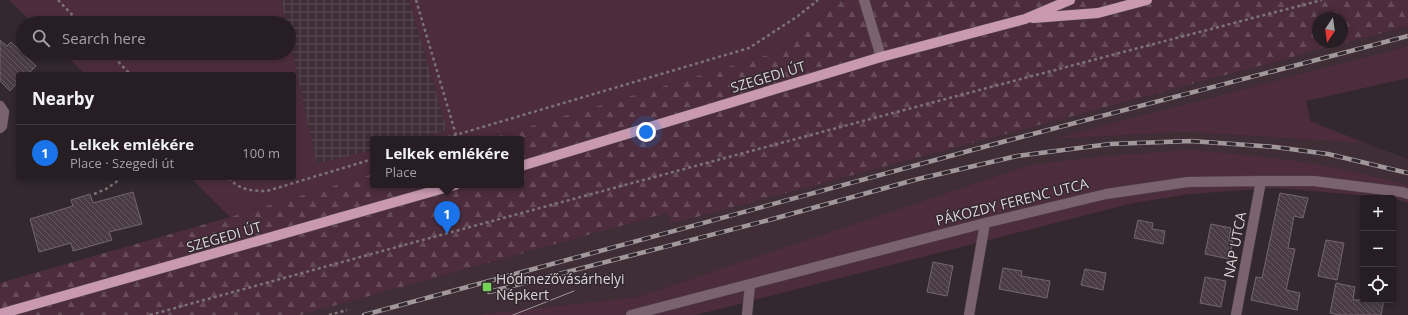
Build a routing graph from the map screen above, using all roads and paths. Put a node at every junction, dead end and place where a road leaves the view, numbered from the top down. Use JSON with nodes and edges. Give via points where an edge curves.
{"nodes":[{"id":1,"x":58,"y":0,"type":"edge"},
{"id":2,"x":416,"y":0,"type":"edge"},
{"id":3,"x":818,"y":0,"type":"edge"},
{"id":4,"x":864,"y":0,"type":"edge"},
{"id":5,"x":1070,"y":0,"type":"edge"},
{"id":6,"x":1148,"y":0,"type":"edge"},
{"id":7,"x":1322,"y":0,"type":"edge"},
{"id":8,"x":73,"y":16,"type":"edge"},
{"id":9,"x":1025,"y":19,"type":"junction"},
{"id":10,"x":881,"y":57,"type":"junction"},
{"id":11,"x":117,"y":60,"type":"edge"},
{"id":12,"x":128,"y":72,"type":"edge"},
{"id":13,"x":0,"y":106,"type":"edge"},
{"id":14,"x":0,"y":128,"type":"edge"},
{"id":15,"x":456,"y":135,"type":"junction"},
{"id":16,"x":452,"y":136,"type":"edge"},
{"id":17,"x":370,"y":160,"type":"edge"},
{"id":18,"x":524,"y":165,"type":"edge"},
{"id":19,"x":119,"y":180,"type":"edge"},
{"id":20,"x":232,"y":180,"type":"edge"},
{"id":21,"x":1261,"y":181,"type":"junction"},
{"id":22,"x":444,"y":188,"type":"edge"},
{"id":23,"x":94,"y":194,"type":"dead end"},
{"id":24,"x":1408,"y":194,"type":"edge"},
{"id":25,"x":985,"y":223,"type":"junction"},
{"id":26,"x":750,"y":285,"type":"junction"},
{"id":27,"x":346,"y":310,"type":"dead end"},
{"id":28,"x":2,"y":314,"type":"edge"},
{"id":29,"x":150,"y":315,"type":"edge"},
{"id":30,"x":329,"y":315,"type":"edge"},
{"id":31,"x":631,"y":315,"type":"edge"},
{"id":32,"x":747,"y":315,"type":"edge"},
{"id":33,"x":969,"y":315,"type":"edge"},
{"id":34,"x":1236,"y":315,"type":"edge"}],
"edges":[{"from":1,"to":8,"type":"path"},
{"from":2,"to":15,"type":"path"},
{"from":3,"to":15,"type":"path","via":[[749,48]]},
{"from":4,"to":10,"type":"street"},
{"from":5,"to":9,"type":"main road","name":"SZEGEDI ÚT"},
{"from":6,"to":9,"type":"main road","name":"SZEGEDI ÚT","via":[[1098,13]]},
{"from":7,"to":29,"type":"path","via":[[443,234]]},
{"from":9,"to":10,"type":"main road","name":"SZEGEDI ÚT"},
{"from":10,"to":18,"type":"main road","name":"SZEGEDI ÚT"},
{"from":11,"to":12,"type":"path"},
{"from":13,"to":14,"type":"street","via":[[4,112]]},
{"from":15,"to":16,"type":"path"},
{"from":17,"to":20,"type":"path","via":[[267,191],[243,189]]},
{"from":19,"to":23,"type":"path"},
{"from":21,"to":24,"type":"street","name":"PÁKOZDY FERENC UTCA","via":[[1314,181]]},
{"from":21,"to":25,"type":"street","name":"PÁKOZDY FERENC UTCA","via":[[1188,182],[1106,194]]},
{"from":21,"to":34,"type":"street","name":"NAP UTCA"},
{"from":22,"to":28,"type":"main road","name":"SZEGEDI ÚT"},
{"from":25,"to":26,"type":"street","name":"PÁKOZDY FERENC UTCA"},
{"from":25,"to":33,"type":"street"},
{"from":26,"to":31,"type":"street","name":"PÁKOZDY FERENC UTCA"},
{"from":26,"to":32,"type":"street"},
{"from":27,"to":30,"type":"path"}]}
